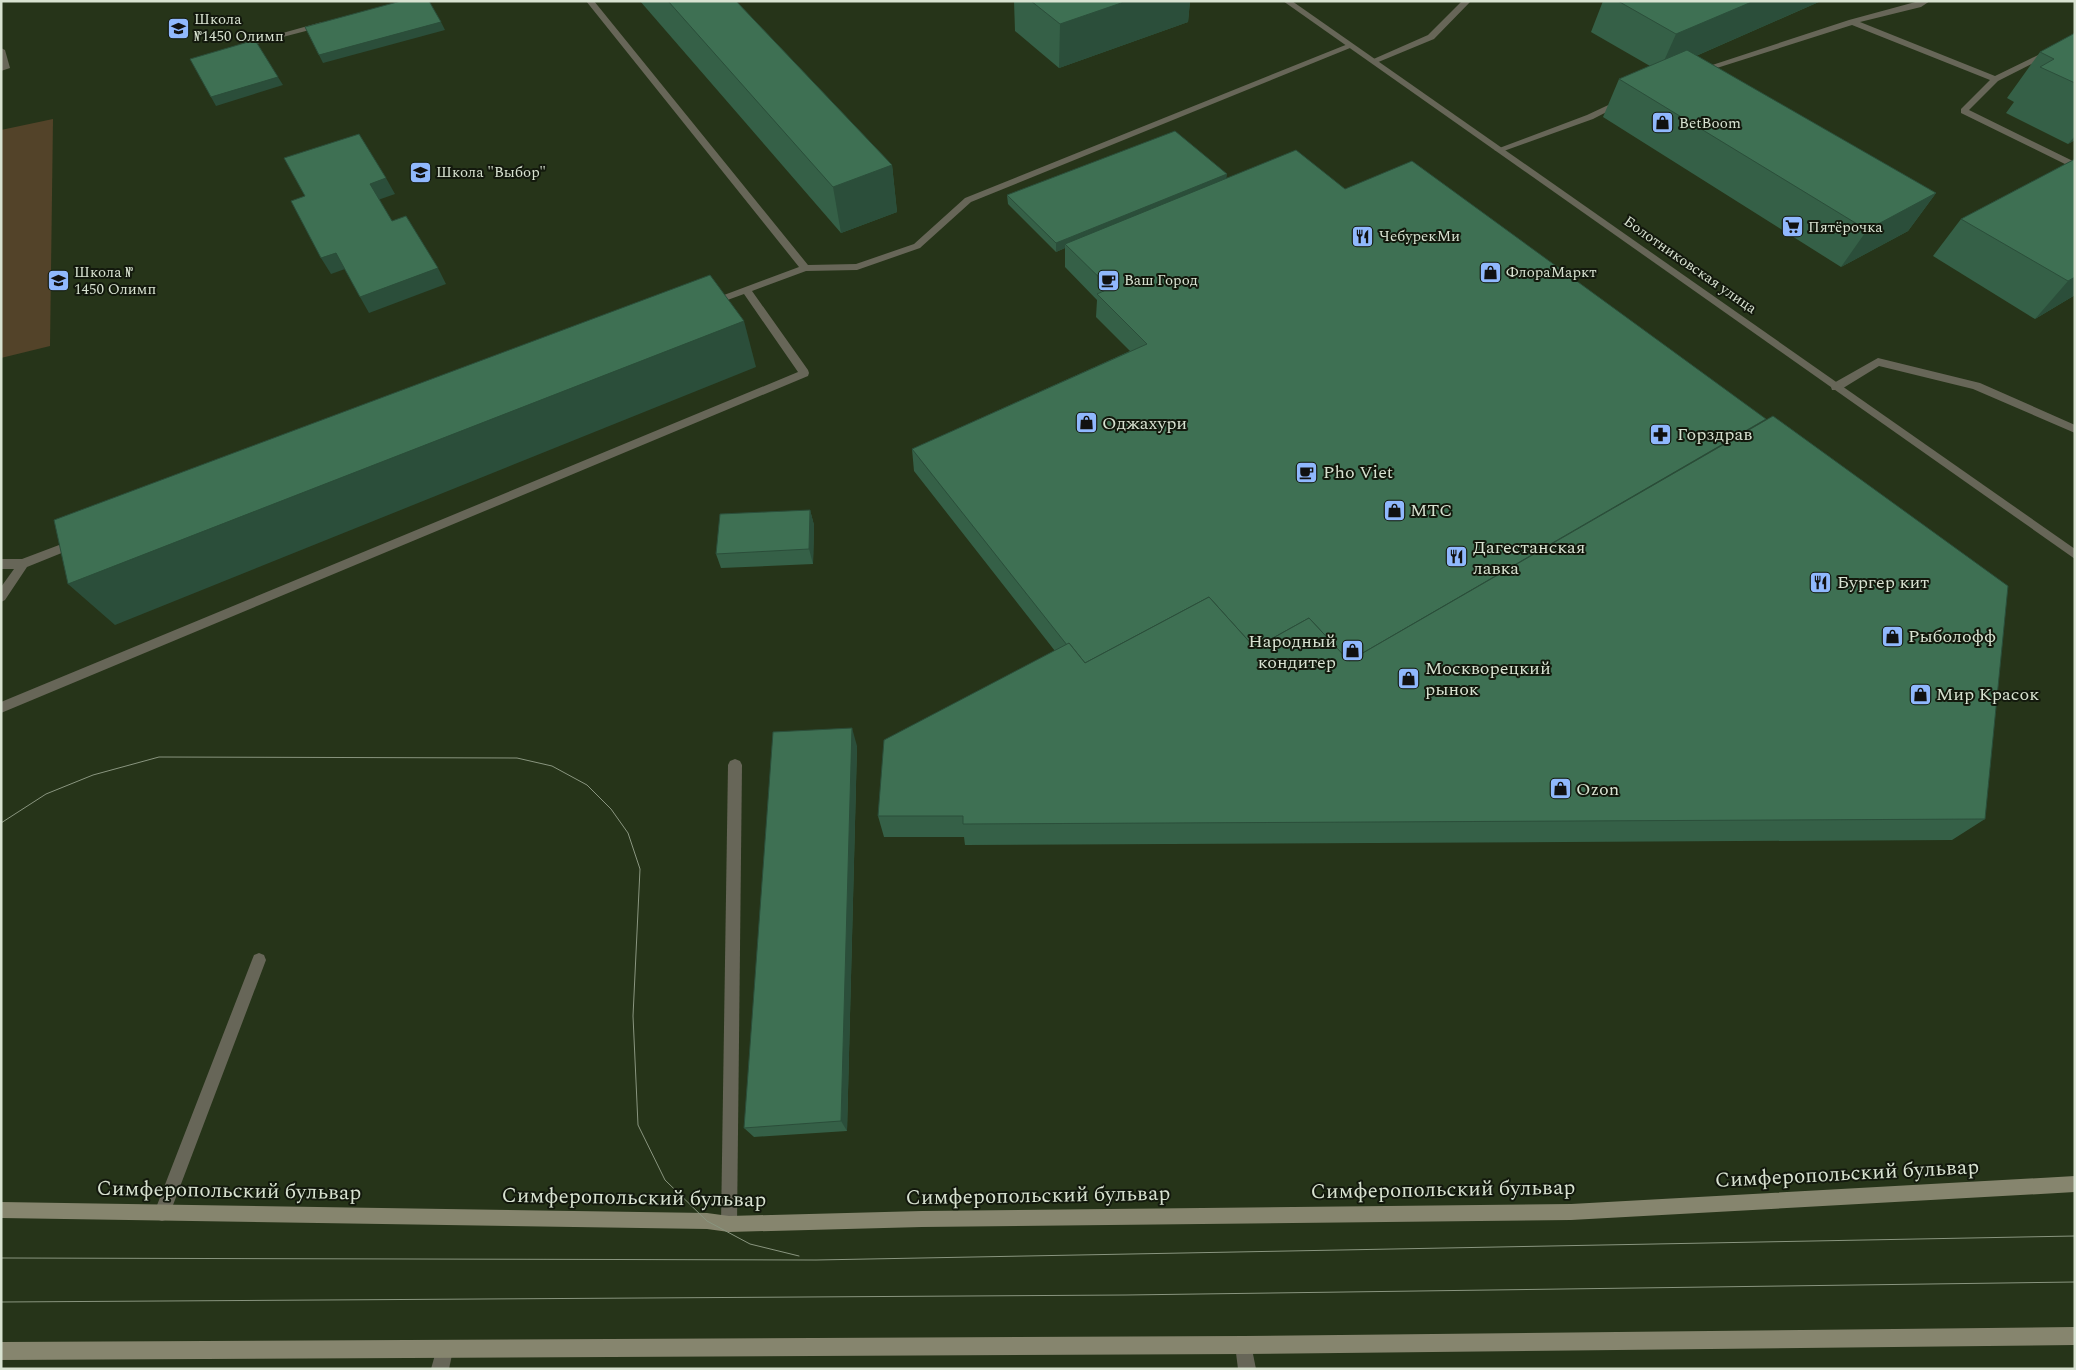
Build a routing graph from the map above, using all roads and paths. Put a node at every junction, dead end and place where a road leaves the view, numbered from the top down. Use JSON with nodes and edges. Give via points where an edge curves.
{"nodes":[{"id":1,"x":590,"y":1,"type":"edge"},
{"id":2,"x":1287,"y":1,"type":"edge"},
{"id":3,"x":1467,"y":1,"type":"edge"},
{"id":4,"x":1926,"y":1,"type":"edge"},
{"id":5,"x":328,"y":22,"type":"edge"},
{"id":6,"x":1852,"y":22,"type":"junction"},
{"id":7,"x":2075,"y":39,"type":"edge"},
{"id":8,"x":1351,"y":46,"type":"junction"},
{"id":9,"x":233,"y":48,"type":"edge"},
{"id":10,"x":1,"y":50,"type":"edge"},
{"id":11,"x":1374,"y":62,"type":"junction"},
{"id":12,"x":1,"y":69,"type":"edge"},
{"id":13,"x":1687,"y":75,"type":"edge"},
{"id":14,"x":1995,"y":79,"type":"junction"},
{"id":15,"x":1634,"y":97,"type":"dead end"},
{"id":16,"x":1498,"y":150,"type":"junction"},
{"id":17,"x":2072,"y":164,"type":"edge"},
{"id":18,"x":804,"y":268,"type":"junction"},
{"id":19,"x":746,"y":290,"type":"junction"},
{"id":20,"x":700,"y":307,"type":"edge"},
{"id":21,"x":1836,"y":387,"type":"junction"},
{"id":22,"x":2075,"y":429,"type":"edge"},
{"id":23,"x":85,"y":539,"type":"edge"},
{"id":24,"x":2075,"y":555,"type":"edge"},
{"id":25,"x":1,"y":564,"type":"edge"},
{"id":26,"x":23,"y":564,"type":"junction"},
{"id":27,"x":1,"y":597,"type":"edge"},
{"id":28,"x":1,"y":708,"type":"edge"},
{"id":29,"x":734,"y":765,"type":"dead end"},
{"id":30,"x":260,"y":960,"type":"dead end"},
{"id":31,"x":2075,"y":1184,"type":"edge"},
{"id":32,"x":1,"y":1210,"type":"edge"},
{"id":33,"x":162,"y":1213,"type":"junction"},
{"id":34,"x":729,"y":1224,"type":"junction"},
{"id":35,"x":2075,"y":1336,"type":"edge"},
{"id":36,"x":1244,"y":1345,"type":"junction"},
{"id":37,"x":444,"y":1350,"type":"junction"},
{"id":38,"x":1,"y":1352,"type":"edge"},
{"id":39,"x":440,"y":1369,"type":"edge"},
{"id":40,"x":1247,"y":1369,"type":"edge"}],
"edges":[{"from":1,"to":18,"type":"street"},
{"from":2,"to":8,"type":"street","name":"Болотниковская улица"},
{"from":3,"to":11,"type":"street","via":[[1431,37]]},
{"from":4,"to":6,"type":"street"},
{"from":5,"to":9,"type":"street"},
{"from":6,"to":13,"type":"street"},
{"from":6,"to":14,"type":"street"},
{"from":7,"to":14,"type":"street"},
{"from":8,"to":11,"type":"street","name":"Болотниковская улица"},
{"from":8,"to":18,"type":"street","via":[[968,200],[917,246],[857,267]]},
{"from":10,"to":12,"type":"street","via":[[6,68]]},
{"from":11,"to":16,"type":"street","name":"Болотниковская улица"},
{"from":14,"to":17,"type":"street","via":[[1964,111]]},
{"from":15,"to":16,"type":"street"},
{"from":16,"to":21,"type":"street","name":"Болотниковская улица"},
{"from":18,"to":19,"type":"street"},
{"from":19,"to":20,"type":"street"},
{"from":19,"to":28,"type":"street","via":[[804,373]]},
{"from":21,"to":22,"type":"street","via":[[1878,362],[1976,386]]},
{"from":21,"to":24,"type":"street","name":"Болотниковская улица"},
{"from":23,"to":26,"type":"street"},
{"from":25,"to":26,"type":"street"},
{"from":26,"to":27,"type":"street"},
{"from":29,"to":34,"type":"street"},
{"from":30,"to":33,"type":"street"},
{"from":31,"to":34,"type":"main road","name":"Симферопольский бульвар","via":[[1571,1212]]},
{"from":32,"to":33,"type":"main road","name":"Симферопольский бульвар"},
{"from":33,"to":34,"type":"main road","name":"Симферопольский бульвар","via":[[706,1221]]},
{"from":35,"to":36,"type":"main road"},
{"from":36,"to":37,"type":"main road"},
{"from":36,"to":40,"type":"street"},
{"from":37,"to":38,"type":"main road"},
{"from":37,"to":39,"type":"street"}]}
